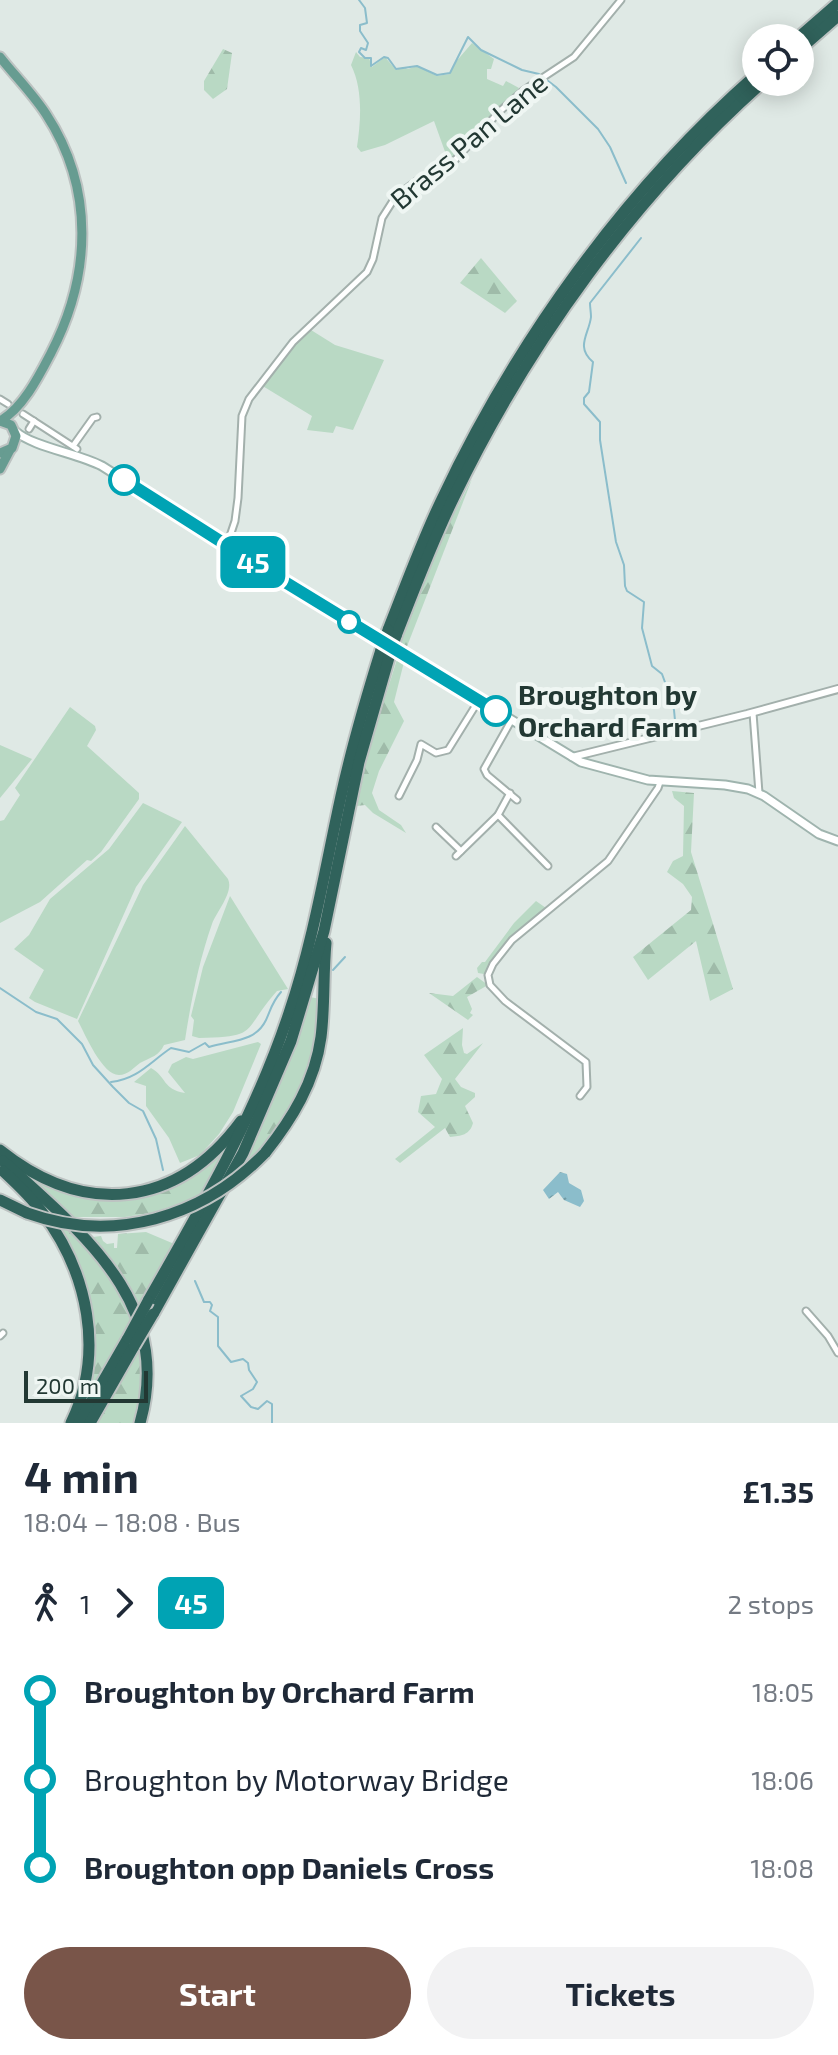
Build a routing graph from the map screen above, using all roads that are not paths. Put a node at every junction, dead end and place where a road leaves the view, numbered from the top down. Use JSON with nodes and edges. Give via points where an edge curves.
{"nodes":[{"id":1,"x":621,"y":0,"type":"edge"},
{"id":2,"x":838,"y":3,"type":"edge"},
{"id":3,"x":838,"y":16,"type":"edge"},
{"id":4,"x":814,"y":24,"type":"edge"},
{"id":5,"x":814,"y":37,"type":"edge"},
{"id":6,"x":0,"y":57,"type":"edge"},
{"id":7,"x":0,"y":63,"type":"edge"},
{"id":8,"x":15,"y":75,"type":"junction"},
{"id":9,"x":742,"y":89,"type":"edge"},
{"id":10,"x":749,"y":96,"type":"edge"},
{"id":11,"x":0,"y":399,"type":"edge"},
{"id":12,"x":16,"y":409,"type":"junction"},
{"id":13,"x":97,"y":417,"type":"dead end"},
{"id":14,"x":0,"y":421,"type":"edge"},
{"id":15,"x":34,"y":421,"type":"junction"},
{"id":16,"x":29,"y":429,"type":"dead end"},
{"id":17,"x":14,"y":430,"type":"junction"},
{"id":18,"x":54,"y":434,"type":"junction"},
{"id":19,"x":37,"y":443,"type":"junction"},
{"id":20,"x":48,"y":446,"type":"junction"},
{"id":21,"x":7,"y":450,"type":"edge"},
{"id":22,"x":0,"y":469,"type":"edge"},
{"id":23,"x":227,"y":546,"type":"junction"},
{"id":24,"x":392,"y":633,"type":"junction"},
{"id":25,"x":386,"y":652,"type":"junction"},
{"id":26,"x":838,"y":689,"type":"edge"},
{"id":27,"x":479,"y":700,"type":"junction"},
{"id":28,"x":753,"y":713,"type":"junction"},
{"id":29,"x":511,"y":721,"type":"junction"},
{"id":30,"x":572,"y":757,"type":"junction"},
{"id":31,"x":660,"y":782,"type":"junction"},
{"id":32,"x":510,"y":793,"type":"junction"},
{"id":33,"x":759,"y":794,"type":"junction"},
{"id":34,"x":399,"y":796,"type":"dead end"},
{"id":35,"x":517,"y":800,"type":"dead end"},
{"id":36,"x":498,"y":815,"type":"junction"},
{"id":37,"x":436,"y":827,"type":"dead end"},
{"id":38,"x":838,"y":841,"type":"edge"},
{"id":39,"x":548,"y":866,"type":"dead end"},
{"id":40,"x":337,"y":867,"type":"junction"},
{"id":41,"x":274,"y":1056,"type":"junction"},
{"id":42,"x":580,"y":1096,"type":"dead end"},
{"id":43,"x":0,"y":1150,"type":"edge"},
{"id":44,"x":0,"y":1158,"type":"edge"},
{"id":45,"x":0,"y":1168,"type":"edge"},
{"id":46,"x":0,"y":1200,"type":"edge"},
{"id":47,"x":806,"y":1311,"type":"dead end"},
{"id":48,"x":131,"y":1342,"type":"junction"},
{"id":49,"x":838,"y":1353,"type":"edge"},
{"id":50,"x":71,"y":1423,"type":"edge"},
{"id":51,"x":79,"y":1423,"type":"edge"},
{"id":52,"x":90,"y":1423,"type":"edge"},
{"id":53,"x":140,"y":1423,"type":"edge"}],
"edges":[{"from":1,"to":23,"type":"street","name":"Brass Pan Lane","via":[[579,53],[499,112],[460,157],[410,185],[390,203],[367,272],[293,342],[249,399],[242,416],[235,521]]},
{"from":2,"to":4,"type":"highway"},
{"from":3,"to":5,"type":"highway"},
{"from":6,"to":8,"type":"main road"},
{"from":7,"to":8,"type":"main road"},
{"from":8,"to":12,"type":"main road","via":[[63,145],[78,190],[83,232],[72,305],[44,366]]},
{"from":9,"to":24,"type":"highway","via":[[662,168],[589,256],[536,333],[440,502]]},
{"from":10,"to":24,"type":"highway","via":[[642,207],[557,318],[454,496]]},
{"from":11,"to":12,"type":"street"},
{"from":12,"to":14,"type":"main road"},
{"from":12,"to":15,"type":"street"},
{"from":12,"to":17,"type":"main road"},
{"from":13,"to":18,"type":"street","via":[[75,448]]},
{"from":14,"to":17,"type":"main road"},
{"from":15,"to":16,"type":"street"},
{"from":15,"to":18,"type":"street"},
{"from":17,"to":19,"type":"main road"},
{"from":17,"to":21,"type":"main road","via":[[16,440]]},
{"from":18,"to":20,"type":"street"},
{"from":19,"to":20,"type":"main road"},
{"from":19,"to":21,"type":"main road"},
{"from":20,"to":23,"type":"main road","via":[[102,466]]},
{"from":21,"to":22,"type":"main road"},
{"from":23,"to":27,"type":"main road"},
{"from":24,"to":25,"type":"highway","bridge":true},
{"from":25,"to":40,"type":"highway"},
{"from":25,"to":41,"type":"highway","via":[[350,756],[312,936]]},
{"from":26,"to":28,"type":"street"},
{"from":27,"to":29,"type":"main road"},
{"from":27,"to":34,"type":"street","via":[[448,750],[436,753],[421,744]]},
{"from":28,"to":30,"type":"street"},
{"from":28,"to":33,"type":"street"},
{"from":29,"to":30,"type":"main road"},
{"from":29,"to":32,"type":"street","via":[[484,769]]},
{"from":30,"to":31,"type":"main road"},
{"from":31,"to":33,"type":"main road","via":[[725,785]]},
{"from":31,"to":42,"type":"street","via":[[608,861],[512,940],[488,975],[505,1001],[586,1062],[587,1087]]},
{"from":32,"to":35,"type":"street"},
{"from":32,"to":36,"type":"street"},
{"from":33,"to":38,"type":"main road"},
{"from":36,"to":37,"type":"street","via":[[459,854]]},
{"from":36,"to":39,"type":"street"},
{"from":40,"to":46,"type":"highway","bridge":true,"via":[[315,1061],[303,1098],[265,1153],[215,1195],[189,1209],[122,1226],[82,1226],[27,1213]]},
{"from":40,"to":48,"type":"highway","bridge":true,"via":[[313,973],[271,1092],[229,1180],[153,1314]]},
{"from":41,"to":43,"type":"highway","via":[[226,1140],[195,1168],[162,1185],[118,1195],[75,1191],[37,1177]]},
{"from":41,"to":48,"type":"highway","bridge":true,"via":[[233,1147]]},
{"from":44,"to":53,"type":"highway","via":[[93,1245],[127,1294],[146,1358]]},
{"from":45,"to":50,"type":"highway","via":[[63,1243],[84,1298],[88,1365]]},
{"from":47,"to":49,"type":"street"},
{"from":48,"to":51,"type":"highway"},
{"from":48,"to":52,"type":"highway"}]}
